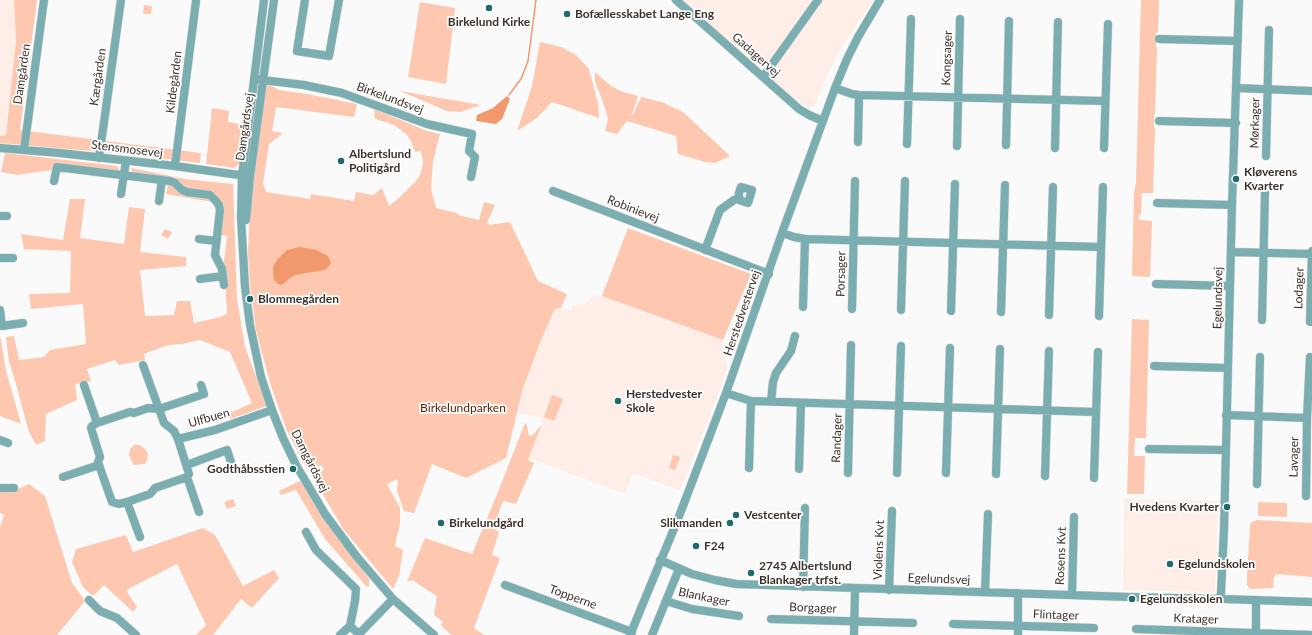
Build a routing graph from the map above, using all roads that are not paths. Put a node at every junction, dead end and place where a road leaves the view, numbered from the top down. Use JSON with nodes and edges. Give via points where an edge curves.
{"nodes":[{"id":1,"x":44,"y":0,"type":"edge"},
{"id":2,"x":121,"y":0,"type":"edge"},
{"id":3,"x":264,"y":0,"type":"edge"},
{"id":4,"x":274,"y":0,"type":"edge"},
{"id":5,"x":305,"y":0,"type":"edge"},
{"id":6,"x":339,"y":0,"type":"edge"},
{"id":7,"x":676,"y":0,"type":"edge"},
{"id":8,"x":818,"y":0,"type":"edge"},
{"id":9,"x":880,"y":0,"type":"edge"},
{"id":10,"x":196,"y":1,"type":"dead end"},
{"id":11,"x":1239,"y":1,"type":"edge"},
{"id":12,"x":911,"y":19,"type":"dead end"},
{"id":13,"x":960,"y":19,"type":"dead end"},
{"id":14,"x":1010,"y":22,"type":"dead end"},
{"id":15,"x":1058,"y":22,"type":"dead end"},
{"id":16,"x":1108,"y":24,"type":"dead end"},
{"id":17,"x":1269,"y":30,"type":"dead end"},
{"id":18,"x":1159,"y":39,"type":"dead end"},
{"id":19,"x":1238,"y":41,"type":"junction"},
{"id":20,"x":763,"y":77,"type":"junction"},
{"id":21,"x":254,"y":79,"type":"junction"},
{"id":22,"x":263,"y":80,"type":"junction"},
{"id":23,"x":835,"y":88,"type":"junction"},
{"id":24,"x":1236,"y":88,"type":"junction"},
{"id":25,"x":1267,"y":89,"type":"junction"},
{"id":26,"x":1312,"y":91,"type":"edge"},
{"id":27,"x":859,"y":95,"type":"junction"},
{"id":28,"x":908,"y":97,"type":"junction"},
{"id":29,"x":958,"y":98,"type":"junction"},
{"id":30,"x":1007,"y":99,"type":"junction"},
{"id":31,"x":1056,"y":101,"type":"junction"},
{"id":32,"x":1105,"y":101,"type":"junction"},
{"id":33,"x":823,"y":121,"type":"junction"},
{"id":34,"x":1159,"y":121,"type":"dead end"},
{"id":35,"x":1236,"y":123,"type":"junction"},
{"id":36,"x":858,"y":142,"type":"dead end"},
{"id":37,"x":907,"y":144,"type":"dead end"},
{"id":38,"x":957,"y":146,"type":"dead end"},
{"id":39,"x":1006,"y":146,"type":"dead end"},
{"id":40,"x":1055,"y":148,"type":"dead end"},
{"id":41,"x":1104,"y":148,"type":"dead end"},
{"id":42,"x":0,"y":149,"type":"edge"},
{"id":43,"x":24,"y":150,"type":"junction"},
{"id":44,"x":1266,"y":156,"type":"dead end"},
{"id":45,"x":99,"y":158,"type":"junction"},
{"id":46,"x":126,"y":161,"type":"junction"},
{"id":47,"x":176,"y":162,"type":"junction"},
{"id":48,"x":124,"y":176,"type":"junction"},
{"id":49,"x":242,"y":176,"type":"junction"},
{"id":50,"x":250,"y":177,"type":"junction"},
{"id":51,"x":471,"y":177,"type":"dead end"},
{"id":52,"x":162,"y":180,"type":"junction"},
{"id":53,"x":54,"y":181,"type":"dead end"},
{"id":54,"x":855,"y":181,"type":"dead end"},
{"id":55,"x":905,"y":181,"type":"dead end"},
{"id":56,"x":955,"y":184,"type":"dead end"},
{"id":57,"x":1004,"y":185,"type":"dead end"},
{"id":58,"x":1053,"y":187,"type":"dead end"},
{"id":59,"x":1103,"y":187,"type":"dead end"},
{"id":60,"x":553,"y":191,"type":"dead end"},
{"id":61,"x":1265,"y":192,"type":"dead end"},
{"id":62,"x":121,"y":194,"type":"dead end"},
{"id":63,"x":740,"y":198,"type":"dead end"},
{"id":64,"x":159,"y":201,"type":"dead end"},
{"id":65,"x":1157,"y":203,"type":"dead end"},
{"id":66,"x":1232,"y":205,"type":"junction"},
{"id":67,"x":782,"y":233,"type":"junction"},
{"id":68,"x":199,"y":239,"type":"dead end"},
{"id":69,"x":805,"y":239,"type":"junction"},
{"id":70,"x":854,"y":239,"type":"junction"},
{"id":71,"x":216,"y":241,"type":"junction"},
{"id":72,"x":903,"y":241,"type":"junction"},
{"id":73,"x":953,"y":242,"type":"junction"},
{"id":74,"x":1003,"y":244,"type":"junction"},
{"id":75,"x":1052,"y":246,"type":"junction"},
{"id":76,"x":1101,"y":247,"type":"junction"},
{"id":77,"x":705,"y":250,"type":"junction"},
{"id":78,"x":1312,"y":251,"type":"edge"},
{"id":79,"x":1231,"y":252,"type":"junction"},
{"id":80,"x":1263,"y":253,"type":"junction"},
{"id":81,"x":1312,"y":254,"type":"edge"},
{"id":82,"x":0,"y":258,"type":"edge"},
{"id":83,"x":13,"y":258,"type":"dead end"},
{"id":84,"x":242,"y":258,"type":"junction"},
{"id":85,"x":768,"y":274,"type":"junction"},
{"id":86,"x":200,"y":279,"type":"dead end"},
{"id":87,"x":1156,"y":284,"type":"dead end"},
{"id":88,"x":1230,"y":286,"type":"junction"},
{"id":89,"x":803,"y":307,"type":"dead end"},
{"id":90,"x":852,"y":309,"type":"dead end"},
{"id":91,"x":0,"y":310,"type":"edge"},
{"id":92,"x":901,"y":310,"type":"dead end"},
{"id":93,"x":951,"y":312,"type":"dead end"},
{"id":94,"x":1001,"y":312,"type":"dead end"},
{"id":95,"x":1049,"y":315,"type":"dead end"},
{"id":96,"x":1099,"y":316,"type":"dead end"},
{"id":97,"x":1262,"y":320,"type":"dead end"},
{"id":98,"x":1310,"y":322,"type":"dead end"},
{"id":99,"x":23,"y":323,"type":"dead end"},
{"id":100,"x":795,"y":336,"type":"dead end"},
{"id":101,"x":851,"y":345,"type":"dead end"},
{"id":102,"x":901,"y":346,"type":"dead end"},
{"id":103,"x":950,"y":348,"type":"dead end"},
{"id":104,"x":1000,"y":349,"type":"dead end"},
{"id":105,"x":1049,"y":351,"type":"dead end"},
{"id":106,"x":1098,"y":352,"type":"dead end"},
{"id":107,"x":1260,"y":357,"type":"dead end"},
{"id":108,"x":1310,"y":357,"type":"dead end"},
{"id":109,"x":143,"y":365,"type":"dead end"},
{"id":110,"x":1154,"y":366,"type":"dead end"},
{"id":111,"x":1228,"y":368,"type":"junction"},
{"id":112,"x":84,"y":385,"type":"dead end"},
{"id":113,"x":201,"y":385,"type":"dead end"},
{"id":114,"x":726,"y":393,"type":"junction"},
{"id":115,"x":751,"y":401,"type":"junction"},
{"id":116,"x":771,"y":402,"type":"junction"},
{"id":117,"x":801,"y":402,"type":"junction"},
{"id":118,"x":850,"y":404,"type":"junction"},
{"id":119,"x":899,"y":406,"type":"junction"},
{"id":120,"x":948,"y":407,"type":"junction"},
{"id":121,"x":998,"y":408,"type":"junction"},
{"id":122,"x":159,"y":409,"type":"junction"},
{"id":123,"x":272,"y":410,"type":"junction"},
{"id":124,"x":1047,"y":410,"type":"junction"},
{"id":125,"x":1096,"y":412,"type":"junction"},
{"id":126,"x":1226,"y":415,"type":"junction"},
{"id":127,"x":1258,"y":417,"type":"junction"},
{"id":128,"x":1307,"y":418,"type":"junction"},
{"id":129,"x":97,"y":423,"type":"junction"},
{"id":130,"x":178,"y":439,"type":"junction"},
{"id":131,"x":0,"y":440,"type":"edge"},
{"id":132,"x":8,"y":443,"type":"dead end"},
{"id":133,"x":1149,"y":448,"type":"dead end"},
{"id":134,"x":1226,"y":450,"type":"junction"},
{"id":135,"x":99,"y":465,"type":"junction"},
{"id":136,"x":187,"y":465,"type":"junction"},
{"id":137,"x":232,"y":465,"type":"dead end"},
{"id":138,"x":749,"y":468,"type":"dead end"},
{"id":139,"x":799,"y":469,"type":"dead end"},
{"id":140,"x":848,"y":473,"type":"dead end"},
{"id":141,"x":897,"y":473,"type":"dead end"},
{"id":142,"x":946,"y":474,"type":"dead end"},
{"id":143,"x":996,"y":474,"type":"dead end"},
{"id":144,"x":1045,"y":476,"type":"dead end"},
{"id":145,"x":63,"y":477,"type":"dead end"},
{"id":146,"x":187,"y":477,"type":"junction"},
{"id":147,"x":1094,"y":478,"type":"dead end"},
{"id":148,"x":1257,"y":484,"type":"dead end"},
{"id":149,"x":0,"y":488,"type":"edge"},
{"id":150,"x":14,"y":488,"type":"dead end"},
{"id":151,"x":1306,"y":496,"type":"dead end"},
{"id":152,"x":127,"y":502,"type":"junction"},
{"id":153,"x":805,"y":508,"type":"dead end"},
{"id":154,"x":892,"y":511,"type":"dead end"},
{"id":155,"x":199,"y":512,"type":"dead end"},
{"id":156,"x":988,"y":514,"type":"dead end"},
{"id":157,"x":1074,"y":517,"type":"dead end"},
{"id":158,"x":306,"y":532,"type":"dead end"},
{"id":159,"x":140,"y":537,"type":"dead end"},
{"id":160,"x":660,"y":560,"type":"junction"},
{"id":161,"x":679,"y":569,"type":"junction"},
{"id":162,"x":505,"y":585,"type":"dead end"},
{"id":163,"x":802,"y":587,"type":"junction"},
{"id":164,"x":855,"y":588,"type":"junction"},
{"id":165,"x":889,"y":590,"type":"junction"},
{"id":166,"x":985,"y":592,"type":"junction"},
{"id":167,"x":1018,"y":593,"type":"junction"},
{"id":168,"x":1072,"y":595,"type":"junction"},
{"id":169,"x":1220,"y":597,"type":"junction"},
{"id":170,"x":393,"y":599,"type":"junction"},
{"id":171,"x":89,"y":600,"type":"dead end"},
{"id":172,"x":1256,"y":600,"type":"junction"},
{"id":173,"x":666,"y":601,"type":"junction"},
{"id":174,"x":1312,"y":602,"type":"edge"},
{"id":175,"x":739,"y":616,"type":"dead end"},
{"id":176,"x":771,"y":618,"type":"dead end"},
{"id":177,"x":854,"y":621,"type":"junction"},
{"id":178,"x":351,"y":623,"type":"junction"},
{"id":179,"x":912,"y":623,"type":"dead end"},
{"id":180,"x":953,"y":624,"type":"dead end"},
{"id":181,"x":1018,"y":626,"type":"junction"},
{"id":182,"x":1094,"y":628,"type":"dead end"},
{"id":183,"x":1136,"y":629,"type":"dead end"},
{"id":184,"x":631,"y":633,"type":"edge"},
{"id":185,"x":358,"y":634,"type":"edge"},
{"id":186,"x":1256,"y":634,"type":"edge"},
{"id":187,"x":1312,"y":634,"type":"edge"},
{"id":188,"x":136,"y":635,"type":"edge"},
{"id":189,"x":340,"y":635,"type":"edge"},
{"id":190,"x":434,"y":635,"type":"edge"},
{"id":191,"x":652,"y":635,"type":"edge"},
{"id":192,"x":854,"y":635,"type":"edge"},
{"id":193,"x":1018,"y":635,"type":"edge"}],
"edges":[{"from":1,"to":43,"type":"street","name":"Damgården"},
{"from":2,"to":45,"type":"street","name":"Kærgården"},
{"from":3,"to":21,"type":"street","name":"Damgårdsvej"},
{"from":4,"to":22,"type":"street","name":"Damgårdsvej"},
{"from":5,"to":6,"type":"street","via":[[297,51],[329,56]]},
{"from":7,"to":20,"type":"street","name":"Gadagervej"},
{"from":8,"to":20,"type":"street"},
{"from":9,"to":23,"type":"street","name":"Herstedvestervej","via":[[855,42]]},
{"from":10,"to":47,"type":"street","name":"Kildegården"},
{"from":11,"to":19,"type":"street","name":"Egelundsvej"},
{"from":12,"to":28,"type":"street"},
{"from":13,"to":29,"type":"street","name":"Kongsager"},
{"from":14,"to":30,"type":"street"},
{"from":15,"to":31,"type":"street"},
{"from":16,"to":32,"type":"street"},
{"from":17,"to":25,"type":"street","name":"Mørkager"},
{"from":18,"to":19,"type":"street"},
{"from":19,"to":24,"type":"street","name":"Egelundsvej"},
{"from":20,"to":33,"type":"street","name":"Gadagervej","via":[[799,109]]},
{"from":21,"to":22,"type":"street","name":"Birkelundsvej"},
{"from":21,"to":49,"type":"street","name":"Damgårdsvej"},
{"from":22,"to":50,"type":"street","name":"Damgårdsvej"},
{"from":22,"to":51,"type":"street","name":"Birkelundsvej","via":[[342,93],[427,124],[472,134],[469,151],[474,157]]},
{"from":23,"to":27,"type":"street","name":"Kongsager"},
{"from":23,"to":33,"type":"street","name":"Herstedvestervej"},
{"from":24,"to":25,"type":"street","name":"Mørkager"},
{"from":24,"to":35,"type":"street","name":"Egelundsvej"},
{"from":25,"to":26,"type":"street","name":"Mørkager"},
{"from":25,"to":44,"type":"street","name":"Mørkager"},
{"from":27,"to":28,"type":"street","name":"Kongsager"},
{"from":27,"to":36,"type":"street"},
{"from":28,"to":29,"type":"street","name":"Kongsager"},
{"from":28,"to":37,"type":"street"},
{"from":29,"to":30,"type":"street","name":"Kongsager"},
{"from":29,"to":38,"type":"street","name":"Kongsager"},
{"from":30,"to":31,"type":"street","name":"Kongsager"},
{"from":30,"to":39,"type":"street"},
{"from":31,"to":32,"type":"street","name":"Kongsager"},
{"from":31,"to":40,"type":"street"},
{"from":32,"to":41,"type":"street"},
{"from":33,"to":67,"type":"street","name":"Herstedvestervej"},
{"from":34,"to":35,"type":"street"},
{"from":35,"to":66,"type":"street","name":"Egelundsvej"},
{"from":42,"to":43,"type":"street","name":"Stensmosevej"},
{"from":43,"to":45,"type":"street","name":"Stensmosevej"},
{"from":45,"to":46,"type":"street","name":"Stensmosevej"},
{"from":46,"to":47,"type":"street","name":"Stensmosevej"},
{"from":46,"to":48,"type":"street"},
{"from":47,"to":49,"type":"street","name":"Stensmosevej"},
{"from":48,"to":52,"type":"street"},
{"from":48,"to":53,"type":"street","via":[[57,167]]},
{"from":48,"to":62,"type":"street"},
{"from":49,"to":50,"type":"street","name":"Stensmosevej"},
{"from":49,"to":84,"type":"street","name":"Damgårdsvej"},
{"from":50,"to":84,"type":"street","name":"Damgårdsvej"},
{"from":52,"to":64,"type":"street"},
{"from":52,"to":71,"type":"street","via":[[175,183],[187,192],[210,196],[215,200],[220,210]]},
{"from":54,"to":70,"type":"street","name":"Porsager"},
{"from":55,"to":72,"type":"street"},
{"from":56,"to":73,"type":"street"},
{"from":57,"to":74,"type":"street"},
{"from":58,"to":75,"type":"street"},
{"from":59,"to":76,"type":"street"},
{"from":60,"to":77,"type":"street","name":"Robinievej"},
{"from":61,"to":80,"type":"street"},
{"from":63,"to":77,"type":"street","via":[[720,210]]},
{"from":65,"to":66,"type":"street"},
{"from":66,"to":79,"type":"street","name":"Egelundsvej"},
{"from":67,"to":69,"type":"street","name":"Porsager"},
{"from":67,"to":85,"type":"street","name":"Herstedvestervej"},
{"from":68,"to":71,"type":"street"},
{"from":69,"to":70,"type":"street","name":"Porsager"},
{"from":69,"to":89,"type":"street"},
{"from":70,"to":72,"type":"street","name":"Porsager"},
{"from":70,"to":90,"type":"street","name":"Porsager"},
{"from":71,"to":86,"type":"street","via":[[214,255],[222,269],[223,280]]},
{"from":72,"to":73,"type":"street","name":"Porsager"},
{"from":72,"to":92,"type":"street"},
{"from":73,"to":74,"type":"street","name":"Porsager"},
{"from":73,"to":93,"type":"street"},
{"from":74,"to":75,"type":"street","name":"Porsager"},
{"from":74,"to":94,"type":"street"},
{"from":75,"to":76,"type":"street","name":"Porsager"},
{"from":75,"to":95,"type":"street"},
{"from":76,"to":96,"type":"street"},
{"from":77,"to":85,"type":"street","name":"Robinievej"},
{"from":78,"to":81,"type":"street","name":"Lodager"},
{"from":79,"to":80,"type":"street","name":"Lodager"},
{"from":79,"to":88,"type":"street","name":"Egelundsvej"},
{"from":80,"to":81,"type":"street","name":"Lodager"},
{"from":80,"to":97,"type":"street"},
{"from":81,"to":98,"type":"street","name":"Lodager"},
{"from":82,"to":83,"type":"street"},
{"from":84,"to":123,"type":"street","name":"Damgårdsvej","via":[[250,325],[261,377]]},
{"from":85,"to":114,"type":"street","name":"Herstedvestervej"},
{"from":87,"to":88,"type":"street"},
{"from":88,"to":111,"type":"street","name":"Egelundsvej"},
{"from":91,"to":99,"type":"street","via":[[2,326]]},
{"from":100,"to":116,"type":"street","via":[[791,351],[776,373]]},
{"from":101,"to":118,"type":"street","name":"Randager"},
{"from":102,"to":119,"type":"street"},
{"from":103,"to":120,"type":"street"},
{"from":104,"to":121,"type":"street"},
{"from":105,"to":124,"type":"street"},
{"from":106,"to":125,"type":"street"},
{"from":107,"to":127,"type":"street"},
{"from":108,"to":128,"type":"street","name":"Lavager"},
{"from":109,"to":122,"type":"street"},
{"from":110,"to":111,"type":"street"},
{"from":111,"to":126,"type":"street","name":"Egelundsvej"},
{"from":112,"to":129,"type":"street"},
{"from":113,"to":122,"type":"street","via":[[204,394]]},
{"from":114,"to":115,"type":"street","name":"Randager"},
{"from":114,"to":160,"type":"street","name":"Herstedvestervej"},
{"from":115,"to":116,"type":"street","name":"Randager"},
{"from":115,"to":138,"type":"street"},
{"from":116,"to":117,"type":"street","name":"Randager"},
{"from":117,"to":118,"type":"street","name":"Randager"},
{"from":117,"to":139,"type":"street"},
{"from":118,"to":119,"type":"street","name":"Randager"},
{"from":118,"to":140,"type":"street","name":"Randager"},
{"from":119,"to":120,"type":"street","name":"Randager"},
{"from":119,"to":141,"type":"street"},
{"from":120,"to":121,"type":"street","name":"Randager"},
{"from":120,"to":142,"type":"street"},
{"from":121,"to":124,"type":"street","name":"Randager"},
{"from":121,"to":143,"type":"street"},
{"from":122,"to":129,"type":"street","via":[[148,408],[130,412]]},
{"from":122,"to":130,"type":"street","via":[[164,423],[174,431]]},
{"from":123,"to":130,"type":"street","name":"Ulfbuen","via":[[215,430]]},
{"from":123,"to":170,"type":"street","name":"Damgårdsvej","via":[[296,465],[325,514]]},
{"from":124,"to":125,"type":"street","name":"Randager"},
{"from":124,"to":144,"type":"street"},
{"from":125,"to":147,"type":"street"},
{"from":126,"to":127,"type":"street"},
{"from":126,"to":134,"type":"street","name":"Egelundsvej"},
{"from":127,"to":128,"type":"street"},
{"from":127,"to":148,"type":"street"},
{"from":128,"to":151,"type":"street","name":"Lavager"},
{"from":129,"to":135,"type":"street","via":[[91,428],[100,457]]},
{"from":130,"to":136,"type":"street","name":"Ulfbuen"},
{"from":131,"to":132,"type":"street"},
{"from":133,"to":134,"type":"street"},
{"from":134,"to":169,"type":"street","name":"Egelundsvej"},
{"from":135,"to":145,"type":"street"},
{"from":135,"to":152,"type":"street","via":[[112,502]]},
{"from":136,"to":137,"type":"street","via":[[227,450]]},
{"from":136,"to":146,"type":"street","name":"Ulfbuen"},
{"from":146,"to":152,"type":"street","via":[[155,488],[150,494]]},
{"from":146,"to":155,"type":"street","name":"Ulfbuen"},
{"from":149,"to":150,"type":"street"},
{"from":152,"to":159,"type":"street"},
{"from":153,"to":163,"type":"street"},
{"from":154,"to":165,"type":"street","name":"Violens Kvt"},
{"from":156,"to":166,"type":"street"},
{"from":157,"to":168,"type":"street","name":"Rosens Kvt"},
{"from":158,"to":178,"type":"street","via":[[316,550],[356,589]]},
{"from":160,"to":161,"type":"street","name":"Egelundsvej"},
{"from":160,"to":184,"type":"street","name":"Herstedvestervej"},
{"from":161,"to":163,"type":"street","name":"Egelundsvej","via":[[736,584]]},
{"from":161,"to":173,"type":"street","name":"Blankager"},
{"from":162,"to":184,"type":"street","name":"Topperne"},
{"from":163,"to":164,"type":"street","name":"Egelundsvej"},
{"from":164,"to":165,"type":"street","name":"Egelundsvej"},
{"from":164,"to":177,"type":"street","name":"Borgager"},
{"from":165,"to":166,"type":"street","name":"Egelundsvej"},
{"from":166,"to":167,"type":"street","name":"Egelundsvej"},
{"from":167,"to":168,"type":"street","name":"Egelundsvej"},
{"from":167,"to":181,"type":"street","name":"Flintager"},
{"from":168,"to":169,"type":"street","name":"Egelundsvej","via":[[1217,599]]},
{"from":169,"to":172,"type":"street","name":"Egelundsvej"},
{"from":170,"to":185,"type":"street"},
{"from":170,"to":190,"type":"street","name":"Damgårdsvej"},
{"from":171,"to":188,"type":"street","via":[[100,611],[117,618]]},
{"from":172,"to":174,"type":"street","name":"Egelundsvej"},
{"from":172,"to":186,"type":"street"},
{"from":173,"to":175,"type":"street","name":"Blankager","via":[[692,609]]},
{"from":173,"to":191,"type":"street","name":"Blankager"},
{"from":176,"to":177,"type":"street","name":"Borgager"},
{"from":177,"to":179,"type":"street","name":"Borgager"},
{"from":177,"to":192,"type":"street","name":"Borgager"},
{"from":178,"to":185,"type":"street"},
{"from":178,"to":189,"type":"street"},
{"from":180,"to":181,"type":"street","name":"Flintager"},
{"from":181,"to":182,"type":"street","name":"Flintager"},
{"from":181,"to":193,"type":"street","name":"Flintager"},
{"from":183,"to":186,"type":"street","name":"Kratager"},
{"from":186,"to":187,"type":"street","name":"Kratager"}]}
